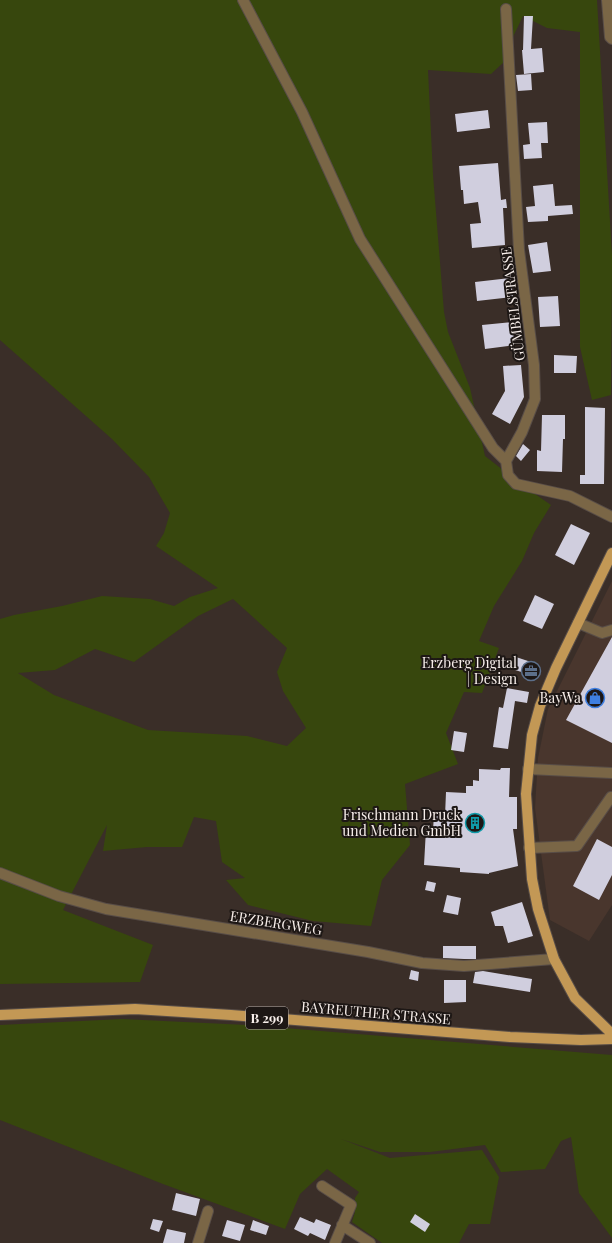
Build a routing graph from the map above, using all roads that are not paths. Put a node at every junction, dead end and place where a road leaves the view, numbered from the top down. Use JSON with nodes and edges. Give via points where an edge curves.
{"nodes":[{"id":1,"x":244,"y":0,"type":"edge"},
{"id":2,"x":608,"y":0,"type":"edge"},
{"id":3,"x":506,"y":9,"type":"dead end"},
{"id":4,"x":612,"y":39,"type":"edge"},
{"id":5,"x":506,"y":461,"type":"junction"},
{"id":6,"x":612,"y":517,"type":"edge"},
{"id":7,"x":612,"y":553,"type":"edge"},
{"id":8,"x":578,"y":623,"type":"junction"},
{"id":9,"x":612,"y":630,"type":"edge"},
{"id":10,"x":528,"y":769,"type":"junction"},
{"id":11,"x":612,"y":773,"type":"edge"},
{"id":12,"x":611,"y":797,"type":"edge"},
{"id":13,"x":529,"y":848,"type":"junction"},
{"id":14,"x":0,"y":873,"type":"edge"},
{"id":15,"x":554,"y":960,"type":"junction"},
{"id":16,"x":0,"y":1014,"type":"edge"},
{"id":17,"x":612,"y":1034,"type":"edge"},
{"id":18,"x":612,"y":1039,"type":"edge"},
{"id":19,"x":322,"y":1186,"type":"dead end"},
{"id":20,"x":208,"y":1211,"type":"dead end"},
{"id":21,"x":342,"y":1225,"type":"junction"},
{"id":22,"x":198,"y":1243,"type":"edge"},
{"id":23,"x":334,"y":1243,"type":"edge"},
{"id":24,"x":370,"y":1243,"type":"edge"}],
"edges":[{"from":1,"to":5,"type":"street","via":[[302,112],[360,239],[493,448]]},
{"from":2,"to":4,"type":"street"},
{"from":3,"to":5,"type":"street","name":"GÜMBELSTRASSE","via":[[519,250],[534,365],[535,399],[522,432]]},
{"from":5,"to":6,"type":"street","via":[[508,475],[516,484],[570,496]]},
{"from":7,"to":8,"type":"main road"},
{"from":8,"to":9,"type":"street","via":[[602,632]]},
{"from":8,"to":10,"type":"main road","via":[[540,706],[532,735]]},
{"from":10,"to":11,"type":"street"},
{"from":10,"to":13,"type":"main road","via":[[526,794]]},
{"from":12,"to":13,"type":"street","via":[[577,846]]},
{"from":13,"to":15,"type":"main road","via":[[538,909]]},
{"from":14,"to":15,"type":"street","name":"ERZBERGWEG","via":[[59,896],[106,909],[422,963],[464,966]]},
{"from":15,"to":17,"type":"main road","via":[[574,998]]},
{"from":16,"to":18,"type":"main road","name":"BAYREUTHER STRASSE","number":"B 299","via":[[135,1009],[535,1038]]},
{"from":19,"to":21,"type":"street","via":[[351,1205]]},
{"from":20,"to":22,"type":"street"},
{"from":21,"to":23,"type":"street"},
{"from":21,"to":24,"type":"street"}]}
